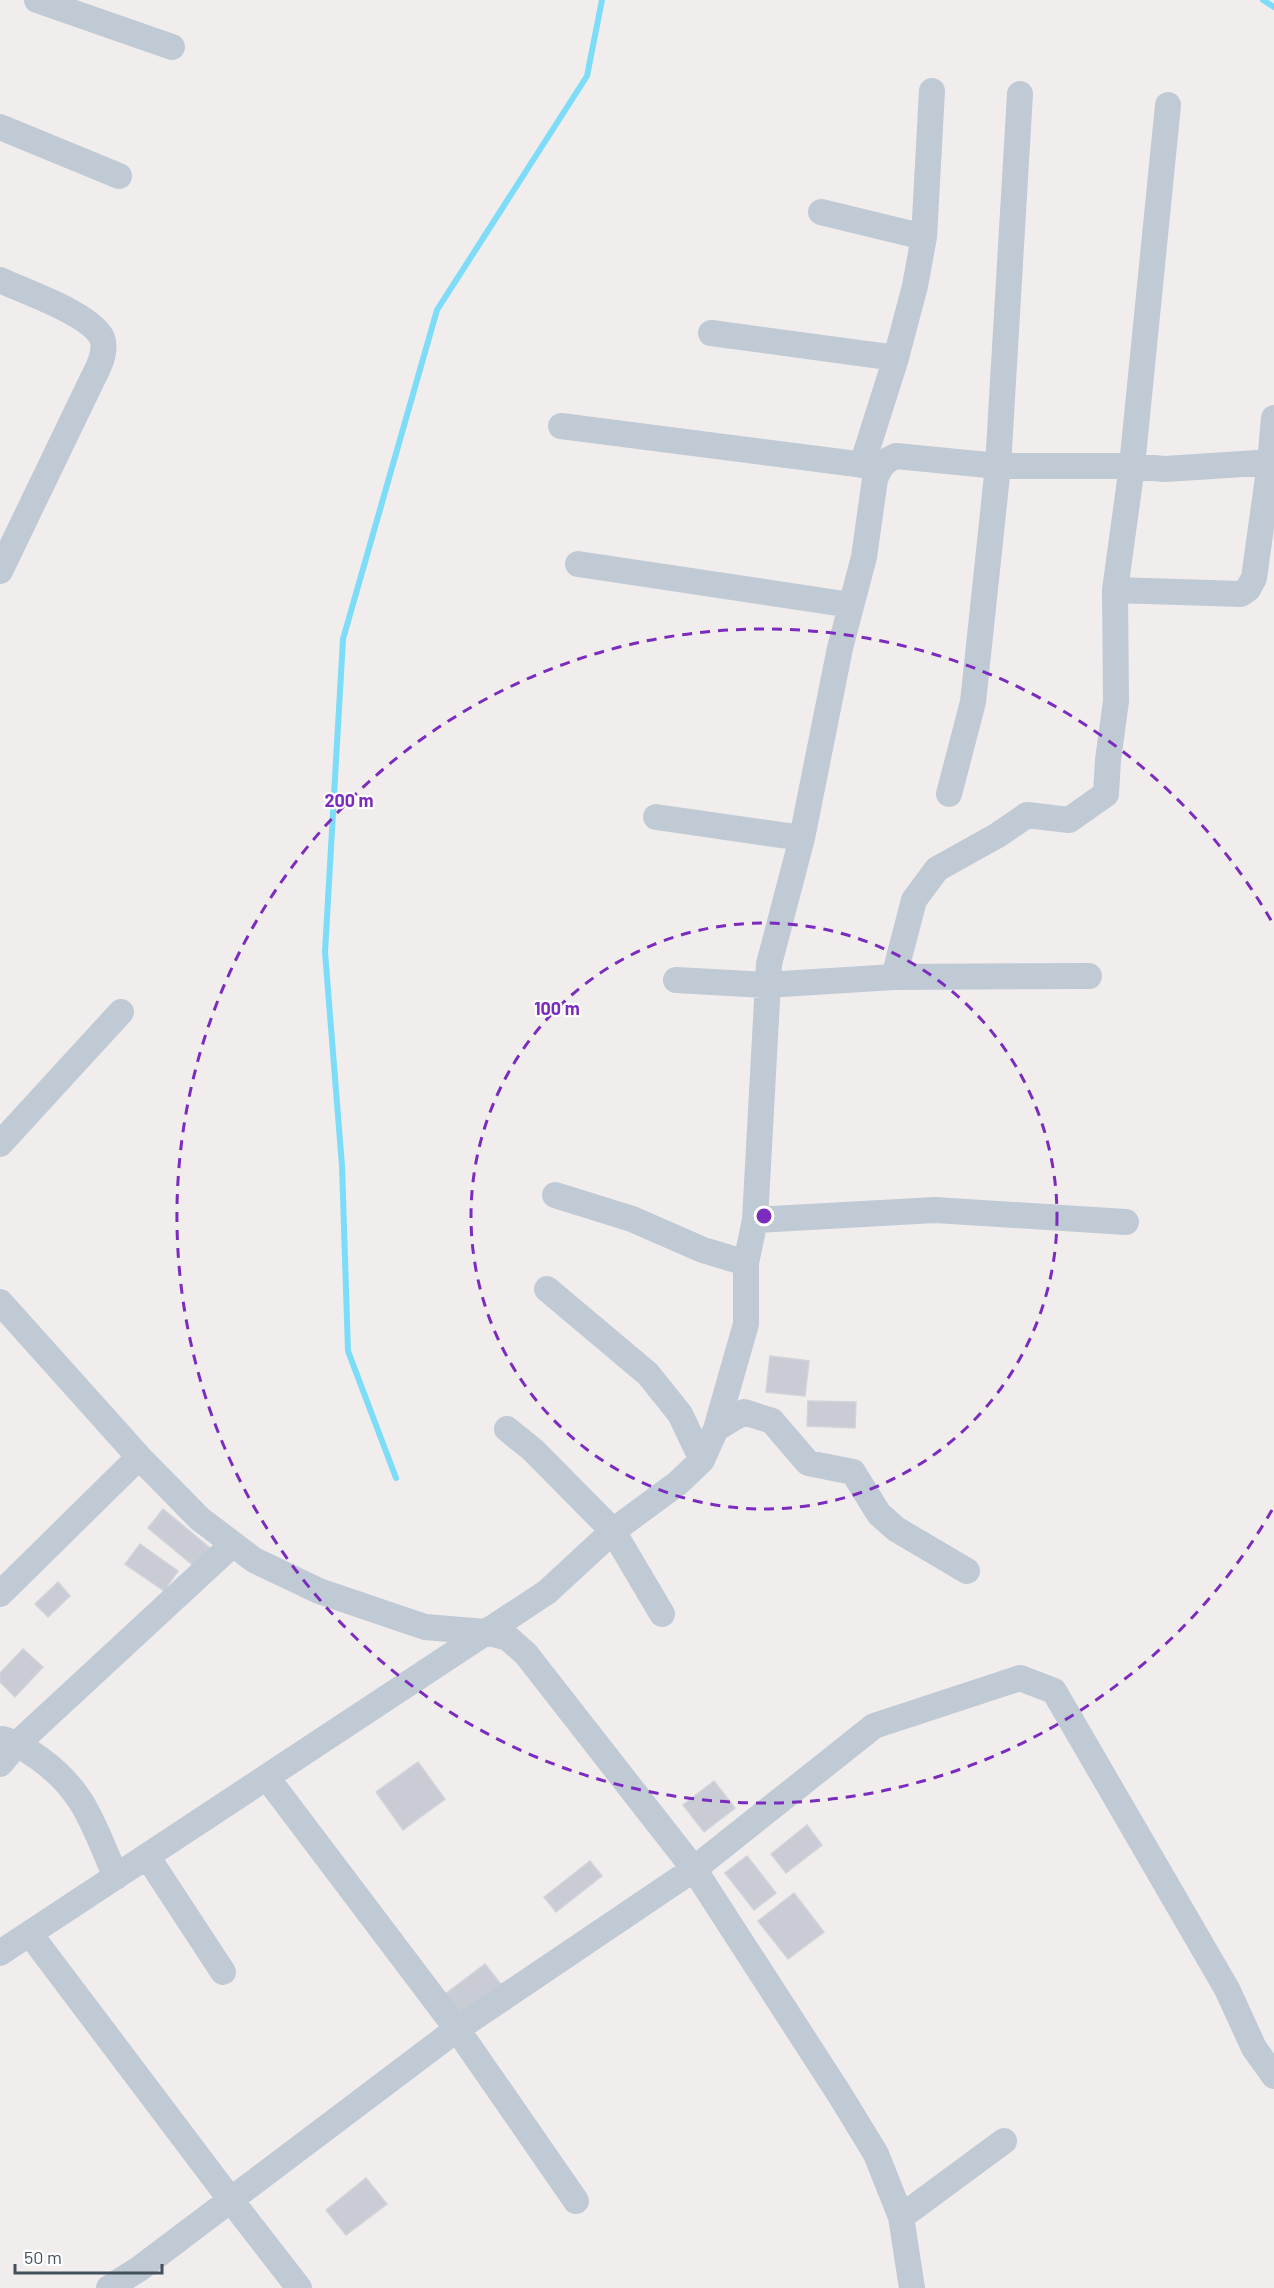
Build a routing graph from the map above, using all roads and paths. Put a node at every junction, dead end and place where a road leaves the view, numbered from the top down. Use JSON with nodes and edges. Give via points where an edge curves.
{"nodes":[{"id":1,"x":37,"y":0,"type":"edge"},
{"id":2,"x":172,"y":47,"type":"dead end"},
{"id":3,"x":932,"y":91,"type":"dead end"},
{"id":4,"x":1020,"y":94,"type":"dead end"},
{"id":5,"x":1168,"y":105,"type":"dead end"},
{"id":6,"x":0,"y":127,"type":"edge"},
{"id":7,"x":119,"y":176,"type":"dead end"},
{"id":8,"x":821,"y":212,"type":"dead end"},
{"id":9,"x":924,"y":237,"type":"junction"},
{"id":10,"x":2,"y":285,"type":"edge"},
{"id":11,"x":711,"y":333,"type":"dead end"},
{"id":12,"x":896,"y":358,"type":"junction"},
{"id":13,"x":1274,"y":418,"type":"edge"},
{"id":14,"x":561,"y":426,"type":"dead end"},
{"id":15,"x":1272,"y":462,"type":"edge"},
{"id":16,"x":871,"y":466,"type":"junction"},
{"id":17,"x":998,"y":466,"type":"junction"},
{"id":18,"x":1132,"y":466,"type":"junction"},
{"id":19,"x":578,"y":564,"type":"dead end"},
{"id":20,"x":0,"y":571,"type":"edge"},
{"id":21,"x":1115,"y":590,"type":"junction"},
{"id":22,"x":851,"y":605,"type":"junction"},
{"id":23,"x":949,"y":794,"type":"dead end"},
{"id":24,"x":656,"y":817,"type":"dead end"},
{"id":25,"x":802,"y":838,"type":"junction"},
{"id":26,"x":1089,"y":976,"type":"dead end"},
{"id":27,"x":894,"y":977,"type":"junction"},
{"id":28,"x":676,"y":980,"type":"dead end"},
{"id":29,"x":766,"y":985,"type":"junction"},
{"id":30,"x":121,"y":1012,"type":"dead end"},
{"id":31,"x":0,"y":1144,"type":"edge"},
{"id":32,"x":555,"y":1195,"type":"dead end"},
{"id":33,"x":755,"y":1220,"type":"junction"},
{"id":34,"x":1126,"y":1222,"type":"dead end"},
{"id":35,"x":746,"y":1263,"type":"junction"},
{"id":36,"x":547,"y":1289,"type":"dead end"},
{"id":37,"x":0,"y":1302,"type":"edge"},
{"id":38,"x":507,"y":1429,"type":"dead end"},
{"id":39,"x":716,"y":1429,"type":"junction"},
{"id":40,"x":139,"y":1457,"type":"junction"},
{"id":41,"x":702,"y":1460,"type":"junction"},
{"id":42,"x":613,"y":1532,"type":"junction"},
{"id":43,"x":233,"y":1544,"type":"junction"},
{"id":44,"x":967,"y":1572,"type":"dead end"},
{"id":45,"x":0,"y":1594,"type":"edge"},
{"id":46,"x":662,"y":1614,"type":"dead end"},
{"id":47,"x":486,"y":1632,"type":"junction"},
{"id":48,"x":9,"y":1741,"type":"edge"},
{"id":49,"x":0,"y":1764,"type":"edge"},
{"id":50,"x":268,"y":1779,"type":"junction"},
{"id":51,"x":147,"y":1856,"type":"junction"},
{"id":52,"x":694,"y":1869,"type":"junction"},
{"id":53,"x":116,"y":1877,"type":"junction"},
{"id":54,"x":30,"y":1934,"type":"junction"},
{"id":55,"x":0,"y":1953,"type":"edge"},
{"id":56,"x":223,"y":1972,"type":"dead end"},
{"id":57,"x":457,"y":2029,"type":"junction"},
{"id":58,"x":1274,"y":2076,"type":"edge"},
{"id":59,"x":1004,"y":2141,"type":"dead end"},
{"id":60,"x":230,"y":2199,"type":"junction"},
{"id":61,"x":576,"y":2201,"type":"dead end"},
{"id":62,"x":901,"y":2217,"type":"junction"},
{"id":63,"x":116,"y":2286,"type":"edge"},
{"id":64,"x":299,"y":2288,"type":"edge"},
{"id":65,"x":912,"y":2288,"type":"edge"}],
"edges":[{"from":1,"to":2,"type":"street"},
{"from":3,"to":9,"type":"street"},
{"from":4,"to":17,"type":"street"},
{"from":5,"to":18,"type":"street"},
{"from":6,"to":7,"type":"street"},
{"from":8,"to":9,"type":"street"},
{"from":9,"to":12,"type":"street"},
{"from":10,"to":20,"type":"street","via":[[92,324],[103,339],[102,358]]},
{"from":11,"to":12,"type":"street"},
{"from":12,"to":16,"type":"street"},
{"from":13,"to":15,"type":"street"},
{"from":14,"to":16,"type":"street"},
{"from":15,"to":18,"type":"street","via":[[1165,469]]},
{"from":15,"to":21,"type":"street","via":[[1254,579],[1248,589],[1241,594]]},
{"from":16,"to":17,"type":"street","via":[[896,456]]},
{"from":16,"to":22,"type":"street","via":[[875,479],[864,557]]},
{"from":17,"to":18,"type":"street"},
{"from":17,"to":23,"type":"street","via":[[973,702]]},
{"from":18,"to":21,"type":"street"},
{"from":19,"to":22,"type":"street"},
{"from":21,"to":27,"type":"street","via":[[1116,701],[1106,794],[1069,820],[1027,815],[937,869],[914,900]]},
{"from":22,"to":25,"type":"street"},
{"from":24,"to":25,"type":"street"},
{"from":25,"to":29,"type":"street"},
{"from":26,"to":27,"type":"street"},
{"from":27,"to":29,"type":"street"},
{"from":28,"to":29,"type":"street"},
{"from":29,"to":33,"type":"street"},
{"from":30,"to":31,"type":"street"},
{"from":32,"to":35,"type":"street","via":[[632,1219],[703,1250]]},
{"from":33,"to":34,"type":"street","via":[[935,1210]]},
{"from":33,"to":35,"type":"street"},
{"from":35,"to":39,"type":"street","via":[[746,1324]]},
{"from":36,"to":41,"type":"street","via":[[648,1374],[680,1414]]},
{"from":37,"to":40,"type":"street"},
{"from":38,"to":42,"type":"street","via":[[533,1450]]},
{"from":39,"to":41,"type":"street"},
{"from":39,"to":44,"type":"street","via":[[744,1412],[772,1421],[808,1463],[853,1472],[879,1514],[896,1529]]},
{"from":40,"to":43,"type":"street","via":[[200,1519]]},
{"from":40,"to":45,"type":"street"},
{"from":41,"to":42,"type":"street"},
{"from":42,"to":46,"type":"street"},
{"from":42,"to":47,"type":"street","via":[[547,1592]]},
{"from":43,"to":47,"type":"street","via":[[254,1560],[319,1591],[425,1627]]},
{"from":43,"to":48,"type":"street"},
{"from":47,"to":50,"type":"street"},
{"from":47,"to":52,"type":"street","via":[[508,1638],[526,1654]]},
{"from":48,"to":49,"type":"street"},
{"from":48,"to":53,"type":"street","via":[[46,1764],[80,1798]]},
{"from":50,"to":51,"type":"street"},
{"from":50,"to":57,"type":"street"},
{"from":51,"to":53,"type":"street"},
{"from":51,"to":56,"type":"street"},
{"from":52,"to":57,"type":"street"},
{"from":52,"to":58,"type":"street","via":[[874,1726],[1020,1678],[1054,1691],[1227,1989],[1254,2048]]},
{"from":52,"to":62,"type":"street","via":[[876,2154]]},
{"from":53,"to":54,"type":"street"},
{"from":54,"to":55,"type":"street"},
{"from":54,"to":60,"type":"street"},
{"from":57,"to":60,"type":"street"},
{"from":57,"to":61,"type":"street"},
{"from":59,"to":62,"type":"street"},
{"from":60,"to":63,"type":"street"},
{"from":60,"to":64,"type":"street"},
{"from":62,"to":65,"type":"street"}]}
